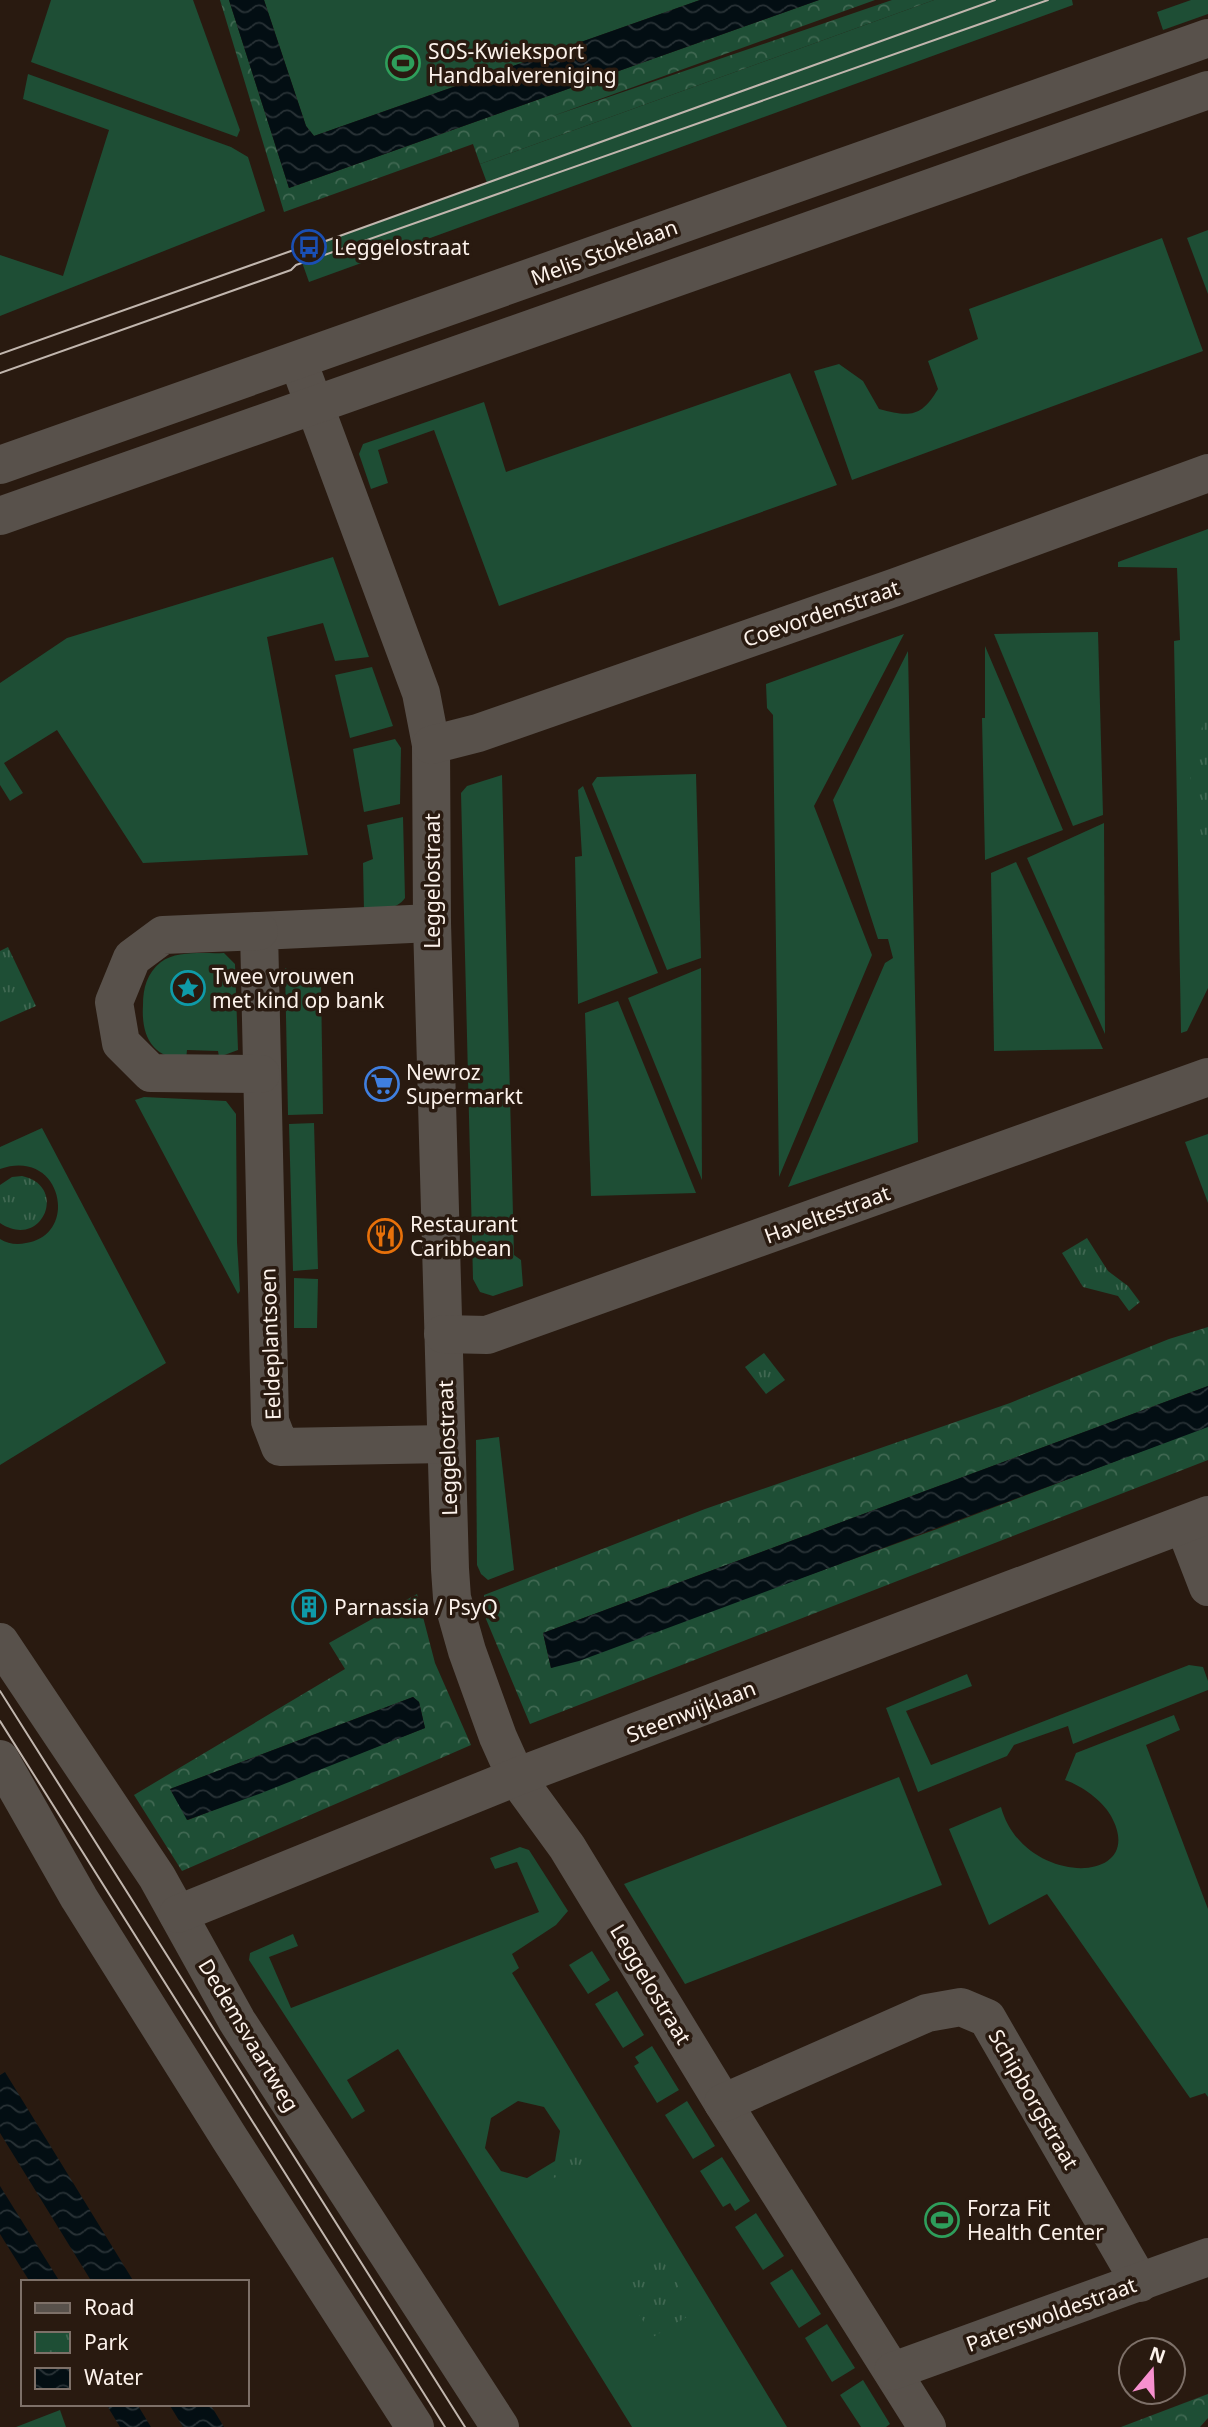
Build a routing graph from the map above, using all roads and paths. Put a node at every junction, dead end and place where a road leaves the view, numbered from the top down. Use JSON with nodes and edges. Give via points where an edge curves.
{"nodes":[{"id":1,"x":1208,"y":38,"type":"edge"},
{"id":2,"x":1208,"y":90,"type":"edge"},
{"id":3,"x":298,"y":361,"type":"junction"},
{"id":4,"x":315,"y":406,"type":"junction"},
{"id":5,"x":0,"y":465,"type":"edge"},
{"id":6,"x":1208,"y":473,"type":"edge"},
{"id":7,"x":0,"y":516,"type":"edge"},
{"id":8,"x":431,"y":745,"type":"junction"},
{"id":9,"x":432,"y":923,"type":"junction"},
{"id":10,"x":259,"y":931,"type":"junction"},
{"id":11,"x":261,"y":1074,"type":"junction"},
{"id":12,"x":1208,"y":1077,"type":"edge"},
{"id":13,"x":443,"y":1334,"type":"junction"},
{"id":14,"x":446,"y":1444,"type":"junction"},
{"id":15,"x":1196,"y":1520,"type":"edge"},
{"id":16,"x":1208,"y":1587,"type":"edge"},
{"id":17,"x":0,"y":1642,"type":"edge"},
{"id":18,"x":0,"y":1759,"type":"edge"},
{"id":19,"x":516,"y":1777,"type":"junction"},
{"id":20,"x":178,"y":1914,"type":"junction"},
{"id":21,"x":723,"y":2103,"type":"junction"},
{"id":22,"x":1208,"y":2257,"type":"edge"},
{"id":23,"x":1140,"y":2283,"type":"junction"},
{"id":24,"x":893,"y":2371,"type":"junction"},
{"id":25,"x":415,"y":2427,"type":"edge"},
{"id":26,"x":500,"y":2427,"type":"edge"},
{"id":27,"x":927,"y":2427,"type":"edge"}],
"edges":[{"from":1,"to":3,"type":"street","name":"Melis Stokelaan"},
{"from":2,"to":4,"type":"street"},
{"from":3,"to":4,"type":"street","name":"Leggelostraat"},
{"from":3,"to":5,"type":"street","name":"Melis Stokelaan"},
{"from":4,"to":7,"type":"street"},
{"from":4,"to":8,"type":"street","name":"Leggelostraat","via":[[421,693]]},
{"from":6,"to":8,"type":"street","name":"Coevordenstraat","via":[[833,609],[478,733]]},
{"from":8,"to":9,"type":"street","name":"Leggelostraat"},
{"from":9,"to":10,"type":"street"},
{"from":9,"to":13,"type":"street","name":"Leggelostraat"},
{"from":10,"to":11,"type":"street","name":"Eeldeplantsoen"},
{"from":10,"to":11,"type":"street","via":[[163,936],[132,958],[114,1002],[121,1043],[151,1073]]},
{"from":11,"to":14,"type":"street","name":"Eeldeplantsoen","via":[[270,1421],[280,1447]]},
{"from":12,"to":13,"type":"street","name":"Haveltestraat","via":[[487,1335]]},
{"from":13,"to":14,"type":"street","name":"Leggelostraat"},
{"from":14,"to":19,"type":"street","name":"Leggelostraat","via":[[452,1598],[471,1664]]},
{"from":15,"to":16,"type":"street"},
{"from":15,"to":19,"type":"street","name":"Steenwijklaan"},
{"from":17,"to":20,"type":"street","name":"Dedemsvaartweg"},
{"from":18,"to":25,"type":"street","via":[[79,1898]]},
{"from":19,"to":20,"type":"street","name":"Steenwijklaan"},
{"from":19,"to":21,"type":"street","name":"Leggelostraat","via":[[567,1847]]},
{"from":20,"to":26,"type":"street","name":"Dedemsvaartweg","via":[[237,2021]]},
{"from":21,"to":23,"type":"street","name":"Schipborgstraat","via":[[926,2013],[961,2007],[988,2018]]},
{"from":21,"to":24,"type":"street","name":"Leggelostraat"},
{"from":22,"to":23,"type":"street","name":"Paterswoldestraat"},
{"from":23,"to":24,"type":"street","name":"Paterswoldestraat"},
{"from":24,"to":27,"type":"street","name":"Leggelostraat"}]}
